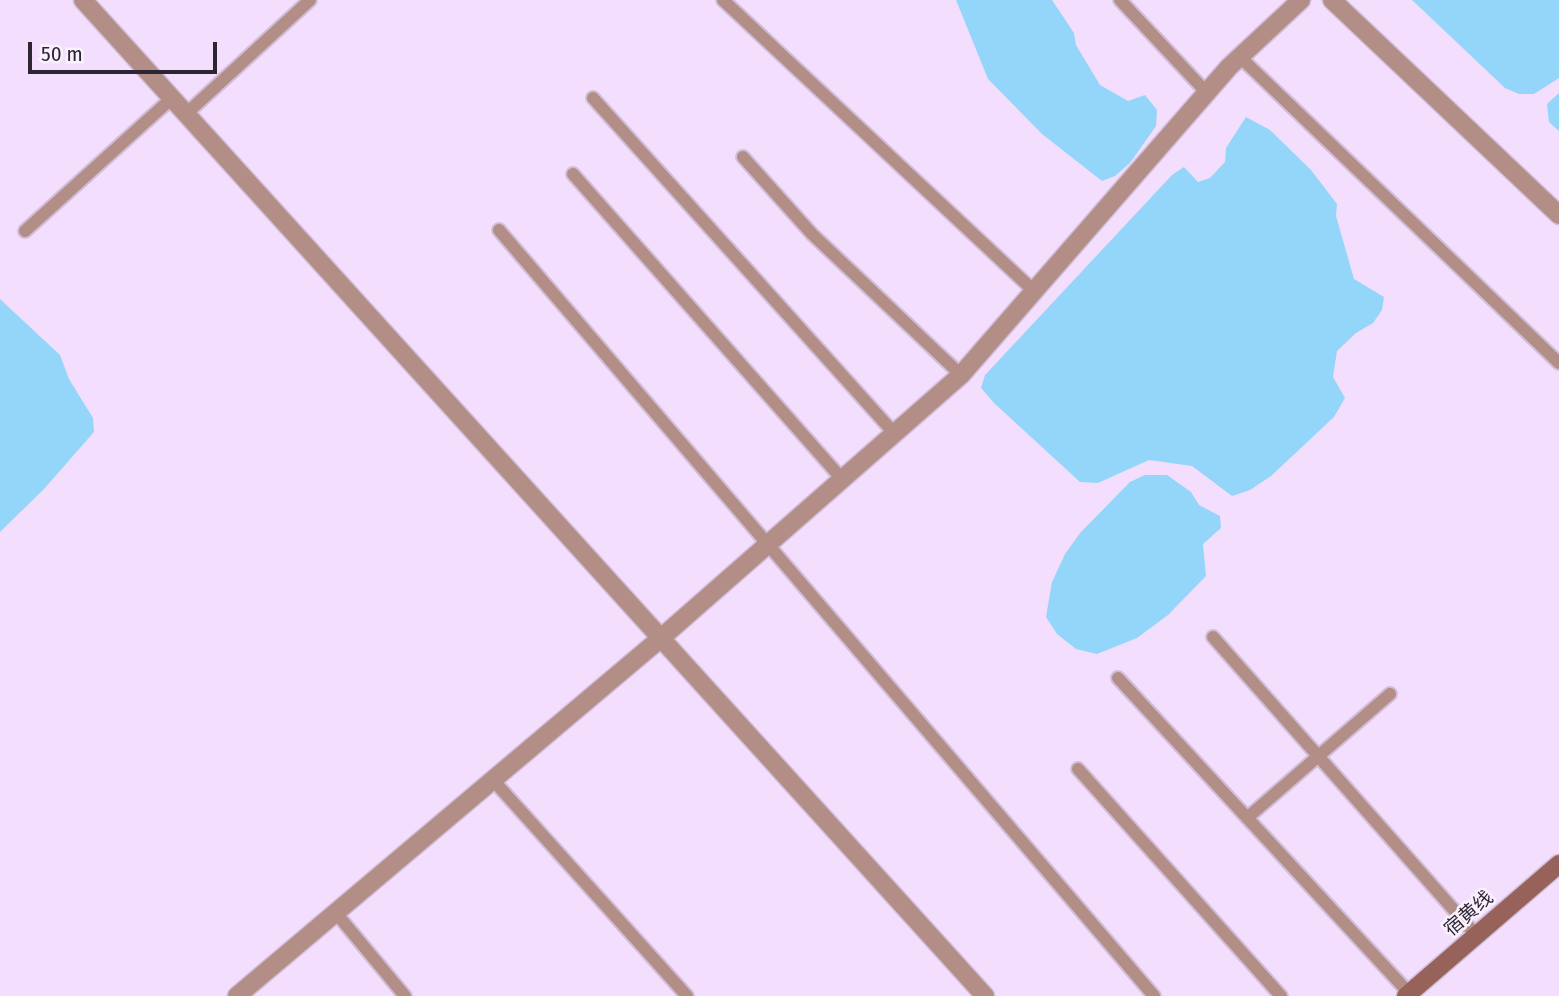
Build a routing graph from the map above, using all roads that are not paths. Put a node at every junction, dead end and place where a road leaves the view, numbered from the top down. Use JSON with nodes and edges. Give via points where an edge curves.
{"nodes":[{"id":1,"x":83,"y":0,"type":"edge"},
{"id":2,"x":310,"y":0,"type":"edge"},
{"id":3,"x":723,"y":0,"type":"edge"},
{"id":4,"x":1120,"y":0,"type":"edge"},
{"id":5,"x":1301,"y":0,"type":"edge"},
{"id":6,"x":1332,"y":0,"type":"edge"},
{"id":7,"x":1240,"y":57,"type":"junction"},
{"id":8,"x":1207,"y":93,"type":"junction"},
{"id":9,"x":172,"y":98,"type":"junction"},
{"id":10,"x":593,"y":98,"type":"dead end"},
{"id":11,"x":186,"y":114,"type":"junction"},
{"id":12,"x":743,"y":157,"type":"dead end"},
{"id":13,"x":573,"y":174,"type":"dead end"},
{"id":14,"x":1559,"y":215,"type":"edge"},
{"id":15,"x":499,"y":230,"type":"dead end"},
{"id":16,"x":25,"y":231,"type":"dead end"},
{"id":17,"x":1034,"y":291,"type":"junction"},
{"id":18,"x":1559,"y":363,"type":"edge"},
{"id":19,"x":961,"y":375,"type":"junction"},
{"id":20,"x":894,"y":433,"type":"junction"},
{"id":21,"x":842,"y":479,"type":"junction"},
{"id":22,"x":766,"y":545,"type":"junction"},
{"id":23,"x":1213,"y":637,"type":"dead end"},
{"id":24,"x":661,"y":638,"type":"junction"},
{"id":25,"x":1118,"y":677,"type":"dead end"},
{"id":26,"x":1390,"y":694,"type":"dead end"},
{"id":27,"x":1319,"y":756,"type":"junction"},
{"id":28,"x":1078,"y":769,"type":"dead end"},
{"id":29,"x":493,"y":780,"type":"junction"},
{"id":30,"x":1247,"y":818,"type":"junction"},
{"id":31,"x":1559,"y":864,"type":"edge"},
{"id":32,"x":336,"y":913,"type":"junction"},
{"id":33,"x":1476,"y":935,"type":"junction"},
{"id":34,"x":1407,"y":995,"type":"edge"},
{"id":35,"x":237,"y":996,"type":"edge"},
{"id":36,"x":405,"y":996,"type":"edge"},
{"id":37,"x":687,"y":996,"type":"edge"},
{"id":38,"x":985,"y":996,"type":"edge"},
{"id":39,"x":1154,"y":996,"type":"edge"},
{"id":40,"x":1281,"y":996,"type":"edge"}],
"edges":[{"from":1,"to":9,"type":"street"},
{"from":2,"to":11,"type":"lane"},
{"from":3,"to":17,"type":"lane"},
{"from":4,"to":8,"type":"lane"},
{"from":5,"to":7,"type":"street"},
{"from":6,"to":14,"type":"street"},
{"from":7,"to":8,"type":"street"},
{"from":7,"to":18,"type":"lane"},
{"from":8,"to":17,"type":"street"},
{"from":9,"to":11,"type":"street"},
{"from":9,"to":16,"type":"lane"},
{"from":10,"to":20,"type":"lane"},
{"from":11,"to":24,"type":"street"},
{"from":12,"to":19,"type":"lane","via":[[812,234]]},
{"from":13,"to":21,"type":"lane"},
{"from":15,"to":22,"type":"lane"},
{"from":17,"to":19,"type":"street"},
{"from":19,"to":20,"type":"street"},
{"from":20,"to":21,"type":"street"},
{"from":21,"to":22,"type":"street"},
{"from":22,"to":24,"type":"street"},
{"from":22,"to":39,"type":"lane"},
{"from":23,"to":27,"type":"lane"},
{"from":24,"to":29,"type":"street"},
{"from":24,"to":38,"type":"street"},
{"from":25,"to":30,"type":"lane"},
{"from":26,"to":27,"type":"lane"},
{"from":27,"to":30,"type":"lane"},
{"from":27,"to":33,"type":"lane"},
{"from":28,"to":40,"type":"lane"},
{"from":29,"to":32,"type":"street"},
{"from":29,"to":37,"type":"lane"},
{"from":30,"to":34,"type":"lane"},
{"from":31,"to":33,"type":"main road","name":"宿黄线"},
{"from":32,"to":35,"type":"street"},
{"from":32,"to":36,"type":"lane"},
{"from":33,"to":34,"type":"main road","name":"宿黄线"}]}
